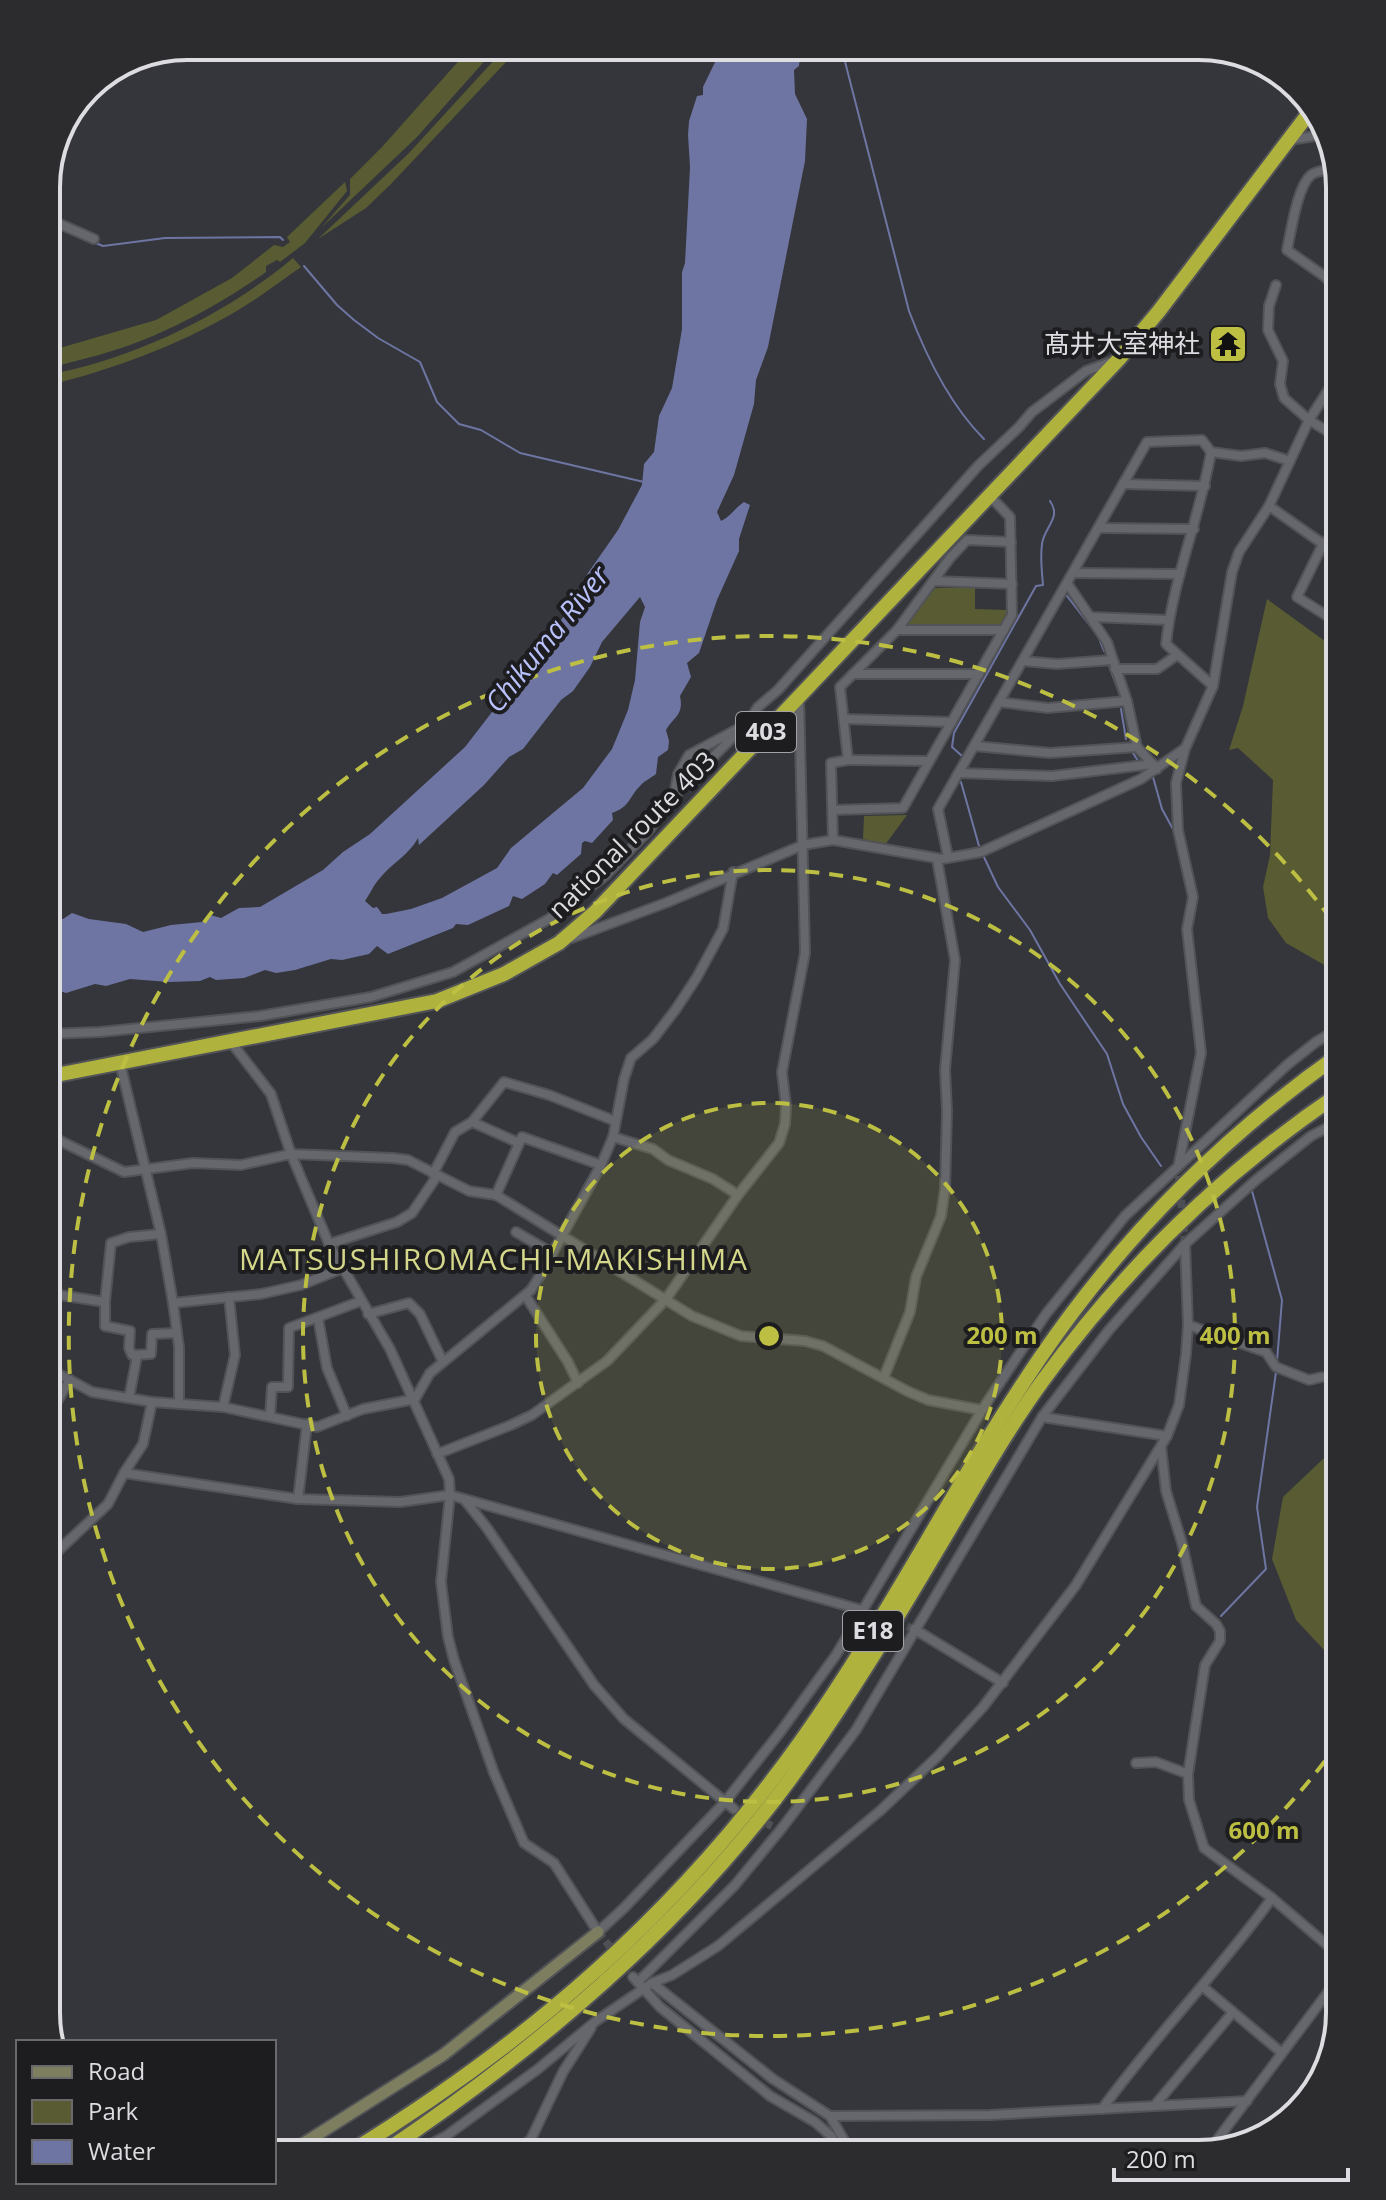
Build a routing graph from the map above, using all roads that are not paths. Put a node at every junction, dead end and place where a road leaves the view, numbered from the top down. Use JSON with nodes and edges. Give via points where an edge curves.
{"nodes":[{"id":1,"x":1306,"y":117,"type":"edge"},
{"id":2,"x":1315,"y":136,"type":"edge"},
{"id":3,"x":1288,"y":140,"type":"junction"},
{"id":4,"x":1325,"y":170,"type":"edge"},
{"id":5,"x":60,"y":224,"type":"edge"},
{"id":6,"x":94,"y":239,"type":"dead end"},
{"id":7,"x":1326,"y":278,"type":"edge"},
{"id":8,"x":1276,"y":285,"type":"dead end"},
{"id":9,"x":1119,"y":359,"type":"junction"},
{"id":10,"x":1326,"y":394,"type":"edge"},
{"id":11,"x":1309,"y":420,"type":"junction"},
{"id":12,"x":1326,"y":430,"type":"edge"},
{"id":13,"x":1211,"y":452,"type":"junction"},
{"id":14,"x":1290,"y":461,"type":"junction"},
{"id":15,"x":1123,"y":484,"type":"junction"},
{"id":16,"x":1205,"y":486,"type":"junction"},
{"id":17,"x":990,"y":496,"type":"junction"},
{"id":18,"x":1269,"y":506,"type":"junction"},
{"id":19,"x":1099,"y":528,"type":"junction"},
{"id":20,"x":1194,"y":529,"type":"junction"},
{"id":21,"x":1011,"y":542,"type":"junction"},
{"id":22,"x":1325,"y":543,"type":"joint"},
{"id":23,"x":1073,"y":573,"type":"junction"},
{"id":24,"x":1180,"y":574,"type":"junction"},
{"id":25,"x":934,"y":581,"type":"junction"},
{"id":26,"x":1067,"y":583,"type":"junction"},
{"id":27,"x":1012,"y":584,"type":"junction"},
{"id":28,"x":1326,"y":615,"type":"edge"},
{"id":29,"x":1091,"y":617,"type":"junction"},
{"id":30,"x":1168,"y":620,"type":"junction"},
{"id":31,"x":897,"y":630,"type":"junction"},
{"id":32,"x":1004,"y":630,"type":"junction"},
{"id":33,"x":1177,"y":655,"type":"junction"},
{"id":34,"x":1023,"y":661,"type":"junction"},
{"id":35,"x":1113,"y":664,"type":"junction"},
{"id":36,"x":853,"y":674,"type":"junction"},
{"id":37,"x":979,"y":674,"type":"junction"},
{"id":38,"x":1213,"y":686,"type":"junction"},
{"id":39,"x":799,"y":697,"type":"junction"},
{"id":40,"x":1127,"y":701,"type":"junction"},
{"id":41,"x":999,"y":702,"type":"junction"},
{"id":42,"x":844,"y":719,"type":"junction"},
{"id":43,"x":952,"y":722,"type":"junction"},
{"id":44,"x":747,"y":724,"type":"junction"},
{"id":45,"x":974,"y":746,"type":"junction"},
{"id":46,"x":1137,"y":747,"type":"junction"},
{"id":47,"x":1185,"y":749,"type":"junction"},
{"id":48,"x":848,"y":760,"type":"junction"},
{"id":49,"x":929,"y":761,"type":"junction"},
{"id":50,"x":1155,"y":767,"type":"junction"},
{"id":51,"x":959,"y":773,"type":"junction"},
{"id":52,"x":668,"y":803,"type":"junction"},
{"id":53,"x":833,"y":810,"type":"junction"},
{"id":54,"x":678,"y":824,"type":"junction"},
{"id":55,"x":833,"y":840,"type":"junction"},
{"id":56,"x":803,"y":845,"type":"junction"},
{"id":57,"x":948,"y":857,"type":"junction"},
{"id":58,"x":937,"y":859,"type":"junction"},
{"id":59,"x":733,"y":872,"type":"junction"},
{"id":60,"x":559,"y":943,"type":"junction"},
{"id":61,"x":60,"y":1033,"type":"edge"},
{"id":62,"x":1326,"y":1036,"type":"edge"},
{"id":63,"x":231,"y":1042,"type":"junction"},
{"id":64,"x":120,"y":1063,"type":"junction"},
{"id":65,"x":1326,"y":1065,"type":"edge"},
{"id":66,"x":60,"y":1074,"type":"edge"},
{"id":67,"x":1326,"y":1103,"type":"edge"},
{"id":68,"x":615,"y":1121,"type":"junction"},
{"id":69,"x":472,"y":1122,"type":"junction"},
{"id":70,"x":1326,"y":1128,"type":"edge"},
{"id":71,"x":613,"y":1137,"type":"junction"},
{"id":72,"x":60,"y":1141,"type":"edge"},
{"id":73,"x":519,"y":1143,"type":"junction"},
{"id":74,"x":291,"y":1154,"type":"junction"},
{"id":75,"x":1178,"y":1164,"type":"junction"},
{"id":76,"x":601,"y":1165,"type":"junction"},
{"id":77,"x":146,"y":1170,"type":"junction"},
{"id":78,"x":435,"y":1175,"type":"junction"},
{"id":79,"x":496,"y":1195,"type":"junction"},
{"id":80,"x":738,"y":1195,"type":"junction"},
{"id":81,"x":516,"y":1232,"type":"dead end"},
{"id":82,"x":161,"y":1234,"type":"junction"},
{"id":83,"x":563,"y":1235,"type":"junction"},
{"id":84,"x":329,"y":1244,"type":"junction"},
{"id":85,"x":1185,"y":1244,"type":"junction"},
{"id":86,"x":552,"y":1253,"type":"junction"},
{"id":87,"x":341,"y":1269,"type":"junction"},
{"id":88,"x":60,"y":1295,"type":"edge"},
{"id":89,"x":525,"y":1295,"type":"junction"},
{"id":90,"x":229,"y":1297,"type":"junction"},
{"id":91,"x":666,"y":1299,"type":"junction"},
{"id":92,"x":361,"y":1301,"type":"junction"},
{"id":93,"x":105,"y":1302,"type":"junction"},
{"id":94,"x":173,"y":1303,"type":"junction"},
{"id":95,"x":368,"y":1314,"type":"junction"},
{"id":96,"x":318,"y":1318,"type":"junction"},
{"id":97,"x":1188,"y":1325,"type":"junction"},
{"id":98,"x":177,"y":1333,"type":"junction"},
{"id":99,"x":137,"y":1356,"type":"junction"},
{"id":100,"x":443,"y":1362,"type":"junction"},
{"id":101,"x":60,"y":1375,"type":"edge"},
{"id":102,"x":884,"y":1377,"type":"junction"},
{"id":103,"x":1322,"y":1377,"type":"dead end"},
{"id":104,"x":70,"y":1380,"type":"junction"},
{"id":105,"x":578,"y":1383,"type":"junction"},
{"id":106,"x":60,"y":1397,"type":"edge"},
{"id":107,"x":129,"y":1398,"type":"junction"},
{"id":108,"x":415,"y":1399,"type":"junction"},
{"id":109,"x":152,"y":1402,"type":"junction"},
{"id":110,"x":179,"y":1403,"type":"junction"},
{"id":111,"x":223,"y":1407,"type":"junction"},
{"id":112,"x":982,"y":1410,"type":"junction"},
{"id":113,"x":270,"y":1416,"type":"junction"},
{"id":114,"x":347,"y":1416,"type":"junction"},
{"id":115,"x":1042,"y":1417,"type":"junction"},
{"id":116,"x":307,"y":1424,"type":"junction"},
{"id":117,"x":1167,"y":1436,"type":"junction"},
{"id":118,"x":1161,"y":1446,"type":"junction"},
{"id":119,"x":437,"y":1454,"type":"junction"},
{"id":120,"x":124,"y":1473,"type":"junction"},
{"id":121,"x":450,"y":1495,"type":"junction"},
{"id":122,"x":463,"y":1498,"type":"junction"},
{"id":123,"x":298,"y":1499,"type":"junction"},
{"id":124,"x":60,"y":1549,"type":"edge"},
{"id":125,"x":862,"y":1610,"type":"junction"},
{"id":126,"x":914,"y":1629,"type":"junction"},
{"id":127,"x":1003,"y":1683,"type":"junction"},
{"id":128,"x":1136,"y":1763,"type":"dead end"},
{"id":129,"x":1188,"y":1774,"type":"junction"},
{"id":130,"x":725,"y":1802,"type":"junction"},
{"id":131,"x":734,"y":1809,"type":"tunnel mouth"},
{"id":132,"x":772,"y":1826,"type":"tunnel mouth"},
{"id":133,"x":782,"y":1828,"type":"junction"},
{"id":134,"x":1272,"y":1898,"type":"junction"},
{"id":135,"x":598,"y":1932,"type":"junction"},
{"id":136,"x":1326,"y":1944,"type":"edge"},
{"id":137,"x":638,"y":1983,"type":"junction"},
{"id":138,"x":652,"y":1983,"type":"junction"},
{"id":139,"x":1202,"y":1986,"type":"junction"},
{"id":140,"x":1326,"y":1995,"type":"edge"},
{"id":141,"x":1233,"y":2012,"type":"junction"},
{"id":142,"x":596,"y":2021,"type":"junction"},
{"id":143,"x":1282,"y":2053,"type":"junction"},
{"id":144,"x":1247,"y":2101,"type":"junction"},
{"id":145,"x":1155,"y":2105,"type":"junction"},
{"id":146,"x":1102,"y":2109,"type":"junction"},
{"id":147,"x":830,"y":2116,"type":"junction"},
{"id":148,"x":1218,"y":2139,"type":"edge"},
{"id":149,"x":309,"y":2140,"type":"edge"},
{"id":150,"x":369,"y":2140,"type":"edge"},
{"id":151,"x":400,"y":2140,"type":"edge"},
{"id":152,"x":438,"y":2140,"type":"edge"},
{"id":153,"x":530,"y":2140,"type":"edge"},
{"id":154,"x":833,"y":2140,"type":"edge"},
{"id":155,"x":844,"y":2140,"type":"edge"}],
"edges":[{"from":1,"to":3,"type":"highway","name":"national route 403","number":"403"},
{"from":2,"to":3,"type":"street"},
{"from":3,"to":9,"type":"highway","name":"national route 403","number":"403"},
{"from":4,"to":7,"type":"street","via":[[1308,177],[1287,250]]},
{"from":5,"to":6,"type":"street"},
{"from":8,"to":11,"type":"street","via":[[1268,330],[1283,361],[1280,384],[1284,398]]},
{"from":9,"to":17,"type":"highway","name":"national route 403","number":"403"},
{"from":9,"to":44,"type":"street","via":[[1086,371],[1032,412]]},
{"from":10,"to":11,"type":"street"},
{"from":11,"to":12,"type":"street"},
{"from":11,"to":14,"type":"street"},
{"from":13,"to":14,"type":"street","via":[[1265,453]]},
{"from":13,"to":15,"type":"street","via":[[1202,440],[1147,442]]},
{"from":13,"to":16,"type":"street"},
{"from":14,"to":18,"type":"street"},
{"from":15,"to":16,"type":"street"},
{"from":15,"to":19,"type":"street"},
{"from":16,"to":20,"type":"street"},
{"from":17,"to":21,"type":"street","via":[[1010,517]]},
{"from":17,"to":39,"type":"highway","name":"national route 403","number":"403"},
{"from":18,"to":22,"type":"street"},
{"from":18,"to":38,"type":"street","via":[[1232,572]]},
{"from":19,"to":20,"type":"street"},
{"from":19,"to":23,"type":"street"},
{"from":20,"to":24,"type":"street"},
{"from":21,"to":25,"type":"street","via":[[967,540]]},
{"from":21,"to":27,"type":"street"},
{"from":22,"to":28,"type":"street","via":[[1297,597]]},
{"from":23,"to":24,"type":"street"},
{"from":23,"to":26,"type":"street"},
{"from":24,"to":30,"type":"street"},
{"from":25,"to":27,"type":"street"},
{"from":25,"to":31,"type":"street"},
{"from":26,"to":29,"type":"street"},
{"from":26,"to":34,"type":"street"},
{"from":27,"to":32,"type":"street","via":[[1012,615]]},
{"from":29,"to":30,"type":"street"},
{"from":29,"to":35,"type":"street"},
{"from":30,"to":33,"type":"street","via":[[1166,644]]},
{"from":31,"to":32,"type":"street"},
{"from":31,"to":36,"type":"street"},
{"from":32,"to":37,"type":"street"},
{"from":33,"to":35,"type":"street","via":[[1157,669]]},
{"from":33,"to":38,"type":"street"},
{"from":34,"to":35,"type":"street"},
{"from":34,"to":41,"type":"street"},
{"from":35,"to":40,"type":"street"},
{"from":36,"to":37,"type":"street"},
{"from":36,"to":42,"type":"street","via":[[840,687]]},
{"from":37,"to":43,"type":"street"},
{"from":38,"to":47,"type":"street"},
{"from":39,"to":54,"type":"highway","name":"national route 403","number":"403"},
{"from":39,"to":56,"type":"street"},
{"from":40,"to":41,"type":"street","via":[[1048,708]]},
{"from":40,"to":46,"type":"street"},
{"from":41,"to":45,"type":"street"},
{"from":42,"to":43,"type":"street"},
{"from":42,"to":48,"type":"street"},
{"from":43,"to":49,"type":"street"},
{"from":44,"to":52,"type":"street"},
{"from":44,"to":52,"type":"street","via":[[689,755]]},
{"from":45,"to":46,"type":"street","via":[[1050,753]]},
{"from":45,"to":51,"type":"street"},
{"from":46,"to":50,"type":"street"},
{"from":47,"to":50,"type":"street"},
{"from":47,"to":75,"type":"street","via":[[1176,802],[1193,897],[1187,929],[1201,1053]]},
{"from":48,"to":49,"type":"street"},
{"from":48,"to":53,"type":"street","via":[[831,763]]},
{"from":49,"to":53,"type":"street","via":[[903,808]]},
{"from":50,"to":51,"type":"street","via":[[1052,776]]},
{"from":50,"to":57,"type":"street","via":[[1141,779],[981,852]]},
{"from":51,"to":57,"type":"street","via":[[938,809]]},
{"from":52,"to":54,"type":"street"},
{"from":52,"to":61,"type":"street","via":[[606,875],[575,901],[453,972],[371,997],[260,1016]]},
{"from":53,"to":55,"type":"street"},
{"from":54,"to":60,"type":"highway","name":"national route 403","number":"403"},
{"from":55,"to":56,"type":"street"},
{"from":55,"to":58,"type":"street"},
{"from":56,"to":59,"type":"street"},
{"from":56,"to":80,"type":"street","via":[[805,953],[782,1072],[785,1124],[779,1143]]},
{"from":57,"to":58,"type":"street"},
{"from":58,"to":102,"type":"street","via":[[955,960],[945,1070],[945,1189],[910,1312]]},
{"from":59,"to":60,"type":"street"},
{"from":59,"to":68,"type":"street","via":[[723,929],[676,1009],[631,1058]]},
{"from":60,"to":63,"type":"highway","name":"national route 403","number":"403","via":[[504,974],[437,1001]]},
{"from":62,"to":75,"type":"street"},
{"from":63,"to":64,"type":"highway","name":"national route 403","number":"403"},
{"from":63,"to":74,"type":"street","via":[[271,1094]]},
{"from":64,"to":66,"type":"highway","name":"national route 403","number":"403"},
{"from":64,"to":77,"type":"street"},
{"from":65,"to":150,"type":"highway","number":"E18","via":[[1195,1173],[1090,1290],[1016,1393],[803,1739],[697,1871],[632,1938],[534,2025]]},
{"from":67,"to":151,"type":"highway","number":"E18","via":[[1195,1208],[1074,1340],[1001,1443],[839,1709],[781,1792],[704,1884],[541,2038]]},
{"from":68,"to":69,"type":"street","via":[[504,1082]]},
{"from":68,"to":71,"type":"street"},
{"from":69,"to":73,"type":"street"},
{"from":69,"to":78,"type":"street","via":[[449,1140]]},
{"from":70,"to":85,"type":"street","via":[[1256,1180]]},
{"from":71,"to":76,"type":"street"},
{"from":71,"to":80,"type":"street","via":[[653,1149]]},
{"from":72,"to":77,"type":"street","via":[[124,1172]]},
{"from":73,"to":76,"type":"street","via":[[522,1137]]},
{"from":73,"to":79,"type":"street"},
{"from":74,"to":77,"type":"street","via":[[241,1165],[193,1163]]},
{"from":74,"to":78,"type":"street","via":[[408,1160]]},
{"from":74,"to":84,"type":"street"},
{"from":75,"to":112,"type":"street","via":[[1125,1216],[1046,1314]]},
{"from":76,"to":83,"type":"street"},
{"from":77,"to":82,"type":"street"},
{"from":78,"to":79,"type":"street","via":[[469,1191]]},
{"from":78,"to":84,"type":"street","via":[[412,1213]]},
{"from":79,"to":83,"type":"street"},
{"from":80,"to":91,"type":"street"},
{"from":81,"to":86,"type":"street"},
{"from":82,"to":93,"type":"street","via":[[111,1243]]},
{"from":82,"to":94,"type":"street"},
{"from":83,"to":86,"type":"street"},
{"from":83,"to":91,"type":"street"},
{"from":84,"to":87,"type":"street"},
{"from":85,"to":97,"type":"street"},
{"from":85,"to":115,"type":"street"},
{"from":86,"to":89,"type":"street"},
{"from":87,"to":90,"type":"street","via":[[301,1285]]},
{"from":87,"to":92,"type":"street"},
{"from":88,"to":93,"type":"street"},
{"from":89,"to":100,"type":"street"},
{"from":89,"to":105,"type":"street"},
{"from":90,"to":94,"type":"street"},
{"from":90,"to":111,"type":"street","via":[[235,1355]]},
{"from":91,"to":102,"type":"street","via":[[719,1329],[823,1346]]},
{"from":91,"to":105,"type":"street","via":[[625,1345]]},
{"from":92,"to":95,"type":"street"},
{"from":92,"to":96,"type":"street"},
{"from":93,"to":99,"type":"street","via":[[105,1326],[130,1331],[129,1348]]},
{"from":94,"to":98,"type":"street"},
{"from":95,"to":100,"type":"street","via":[[409,1303],[420,1314]]},
{"from":95,"to":108,"type":"street"},
{"from":96,"to":113,"type":"street","via":[[289,1328],[288,1387],[272,1387]]},
{"from":96,"to":114,"type":"street","via":[[327,1368]]},
{"from":97,"to":103,"type":"street","via":[[1266,1352],[1276,1367],[1309,1380]]},
{"from":97,"to":117,"type":"street","via":[[1179,1405]]},
{"from":98,"to":99,"type":"street","via":[[152,1334],[151,1354]]},
{"from":98,"to":110,"type":"street"},
{"from":99,"to":107,"type":"street"},
{"from":100,"to":108,"type":"street"},
{"from":101,"to":104,"type":"street"},
{"from":102,"to":112,"type":"street","via":[[928,1400]]},
{"from":104,"to":106,"type":"street"},
{"from":104,"to":107,"type":"street","via":[[92,1392]]},
{"from":105,"to":119,"type":"street","via":[[511,1425]]},
{"from":107,"to":109,"type":"street"},
{"from":108,"to":114,"type":"street"},
{"from":108,"to":119,"type":"street"},
{"from":109,"to":110,"type":"street"},
{"from":109,"to":120,"type":"street","via":[[143,1444]]},
{"from":110,"to":111,"type":"street"},
{"from":111,"to":113,"type":"street"},
{"from":112,"to":125,"type":"street"},
{"from":113,"to":116,"type":"street"},
{"from":114,"to":116,"type":"street","via":[[317,1427]]},
{"from":115,"to":117,"type":"street"},
{"from":115,"to":126,"type":"street"},
{"from":116,"to":123,"type":"street"},
{"from":117,"to":118,"type":"street"},
{"from":118,"to":127,"type":"street","via":[[1076,1585]]},
{"from":118,"to":129,"type":"street","via":[[1166,1491],[1196,1606],[1220,1631],[1220,1641],[1205,1665]]},
{"from":119,"to":121,"type":"street"},
{"from":120,"to":123,"type":"street"},
{"from":120,"to":124,"type":"street","via":[[108,1504]]},
{"from":121,"to":122,"type":"street"},
{"from":121,"to":123,"type":"street","via":[[400,1502]]},
{"from":121,"to":135,"type":"street","via":[[441,1582],[454,1660],[524,1843],[554,1863]]},
{"from":122,"to":125,"type":"street"},
{"from":122,"to":130,"type":"street","via":[[594,1685],[624,1719]]},
{"from":125,"to":130,"type":"street","via":[[836,1655]]},
{"from":126,"to":127,"type":"street"},
{"from":126,"to":133,"type":"street","via":[[856,1730]]},
{"from":127,"to":138,"type":"street","via":[[881,1810],[718,1946]]},
{"from":128,"to":129,"type":"street","via":[[1156,1762]]},
{"from":129,"to":134,"type":"street","via":[[1189,1800],[1204,1848]]},
{"from":130,"to":131,"type":"street"},
{"from":130,"to":135,"type":"street"},
{"from":132,"to":133,"type":"street"},
{"from":133,"to":137,"type":"street","via":[[706,1917]]},
{"from":134,"to":136,"type":"street"},
{"from":134,"to":139,"type":"street"},
{"from":135,"to":149,"type":"street","via":[[443,2055]]},
{"from":137,"to":138,"type":"street"},
{"from":137,"to":142,"type":"street"},
{"from":137,"to":154,"type":"street","via":[[770,2096]]},
{"from":138,"to":147,"type":"street","via":[[773,2079]]},
{"from":139,"to":141,"type":"street"},
{"from":139,"to":146,"type":"street"},
{"from":140,"to":143,"type":"street"},
{"from":141,"to":143,"type":"street"},
{"from":141,"to":145,"type":"street"},
{"from":142,"to":152,"type":"street"},
{"from":142,"to":153,"type":"street","via":[[563,2072]]},
{"from":143,"to":144,"type":"street"},
{"from":144,"to":145,"type":"street"},
{"from":144,"to":148,"type":"street"},
{"from":145,"to":146,"type":"street"},
{"from":146,"to":147,"type":"street"},
{"from":147,"to":155,"type":"street"}]}
